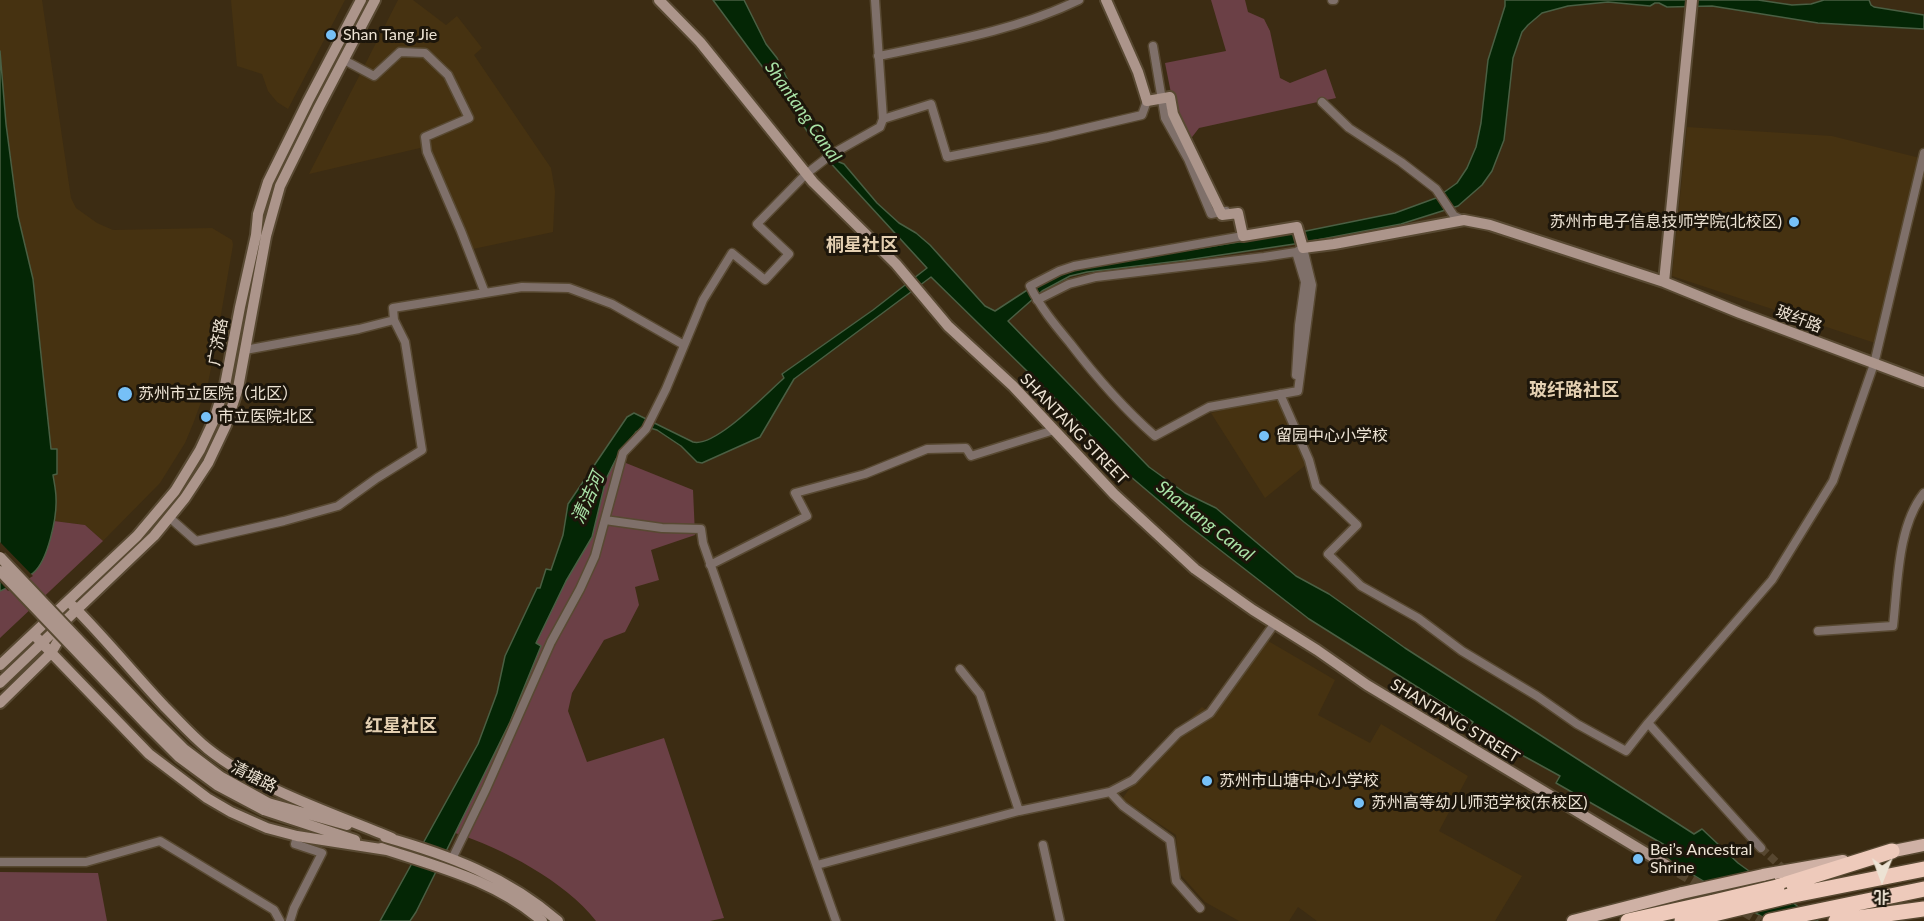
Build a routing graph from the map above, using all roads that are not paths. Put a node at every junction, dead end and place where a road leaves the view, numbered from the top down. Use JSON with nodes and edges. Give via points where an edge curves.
{"nodes":[{"id":1,"x":361,"y":0,"type":"edge"},
{"id":2,"x":375,"y":0,"type":"edge"},
{"id":3,"x":659,"y":0,"type":"edge"},
{"id":4,"x":874,"y":0,"type":"edge"},
{"id":5,"x":1078,"y":0,"type":"edge"},
{"id":6,"x":1106,"y":0,"type":"edge"},
{"id":7,"x":1692,"y":0,"type":"edge"},
{"id":8,"x":1153,"y":46,"type":"dead end"},
{"id":9,"x":878,"y":56,"type":"junction"},
{"id":10,"x":344,"y":60,"type":"junction"},
{"id":11,"x":1147,"y":101,"type":"junction"},
{"id":12,"x":1322,"y":102,"type":"dead end"},
{"id":13,"x":883,"y":119,"type":"junction"},
{"id":14,"x":1924,"y":153,"type":"edge"},
{"id":15,"x":806,"y":174,"type":"junction"},
{"id":16,"x":1459,"y":218,"type":"junction"},
{"id":17,"x":1241,"y":234,"type":"junction"},
{"id":18,"x":1300,"y":248,"type":"junction"},
{"id":19,"x":1664,"y":282,"type":"junction"},
{"id":20,"x":485,"y":293,"type":"junction"},
{"id":21,"x":1036,"y":299,"type":"junction"},
{"id":22,"x":394,"y":320,"type":"junction"},
{"id":23,"x":684,"y":345,"type":"junction"},
{"id":24,"x":245,"y":350,"type":"junction"},
{"id":25,"x":1874,"y":364,"type":"junction"},
{"id":26,"x":1924,"y":382,"type":"edge"},
{"id":27,"x":1296,"y":386,"type":"dead end"},
{"id":28,"x":1280,"y":394,"type":"junction"},
{"id":29,"x":1054,"y":430,"type":"junction"},
{"id":30,"x":1924,"y":493,"type":"edge"},
{"id":31,"x":170,"y":518,"type":"junction"},
{"id":32,"x":605,"y":520,"type":"junction"},
{"id":33,"x":0,"y":557,"type":"edge"},
{"id":34,"x":710,"y":565,"type":"junction"},
{"id":35,"x":0,"y":571,"type":"edge"},
{"id":36,"x":68,"y":600,"type":"junction"},
{"id":37,"x":77,"y":609,"type":"junction"},
{"id":38,"x":1275,"y":623,"type":"junction"},
{"id":39,"x":1818,"y":631,"type":"dead end"},
{"id":40,"x":33,"y":634,"type":"junction"},
{"id":41,"x":42,"y":643,"type":"junction"},
{"id":42,"x":51,"y":653,"type":"junction"},
{"id":43,"x":0,"y":665,"type":"edge"},
{"id":44,"x":960,"y":669,"type":"dead end"},
{"id":45,"x":0,"y":683,"type":"edge"},
{"id":46,"x":0,"y":703,"type":"edge"},
{"id":47,"x":1648,"y":723,"type":"junction"},
{"id":48,"x":1110,"y":792,"type":"junction"},
{"id":49,"x":266,"y":806,"type":"junction"},
{"id":50,"x":1019,"y":811,"type":"junction"},
{"id":51,"x":297,"y":836,"type":"junction"},
{"id":52,"x":392,"y":838,"type":"junction"},
{"id":53,"x":1043,"y":845,"type":"dead end"},
{"id":54,"x":1924,"y":845,"type":"edge"},
{"id":55,"x":1761,"y":848,"type":"tunnel mouth"},
{"id":56,"x":387,"y":850,"type":"junction"},
{"id":57,"x":1892,"y":852,"type":"junction"},
{"id":58,"x":447,"y":861,"type":"junction"},
{"id":59,"x":0,"y":862,"type":"edge"},
{"id":60,"x":817,"y":865,"type":"junction"},
{"id":61,"x":1666,"y":865,"type":"tunnel mouth"},
{"id":62,"x":1924,"y":868,"type":"edge"},
{"id":63,"x":1924,"y":889,"type":"edge"},
{"id":64,"x":1783,"y":892,"type":"junction"},
{"id":65,"x":1200,"y":908,"type":"dead end"},
{"id":66,"x":1714,"y":908,"type":"junction"},
{"id":67,"x":1924,"y":911,"type":"edge"},
{"id":68,"x":280,"y":921,"type":"edge"},
{"id":69,"x":290,"y":921,"type":"edge"},
{"id":70,"x":542,"y":921,"type":"edge"},
{"id":71,"x":558,"y":921,"type":"edge"},
{"id":72,"x":836,"y":921,"type":"edge"},
{"id":73,"x":1060,"y":921,"type":"edge"},
{"id":74,"x":1573,"y":921,"type":"edge"},
{"id":75,"x":1628,"y":921,"type":"edge"},
{"id":76,"x":1682,"y":921,"type":"edge"},
{"id":77,"x":1770,"y":921,"type":"edge"},
{"id":78,"x":1836,"y":921,"type":"edge"},
{"id":79,"x":1888,"y":921,"type":"edge"}],
"edges":[{"from":1,"to":36,"type":"main road","name":"广济路","via":[[268,182],[258,214],[225,385],[203,444],[182,481],[152,519]]},
{"from":2,"to":10,"type":"main road","name":"广济路"},
{"from":3,"to":15,"type":"main road","name":"SHANTANG STREET","via":[[700,42]]},
{"from":4,"to":9,"type":"street"},
{"from":5,"to":9,"type":"street","via":[[1049,14],[989,32]]},
{"from":6,"to":11,"type":"main road"},
{"from":7,"to":19,"type":"main road"},
{"from":8,"to":17,"type":"street","via":[[1166,118],[1211,214],[1233,209]]},
{"from":9,"to":13,"type":"street"},
{"from":10,"to":20,"type":"street","via":[[374,76],[400,52],[425,52],[448,75],[469,118],[425,137],[427,152]]},
{"from":10,"to":24,"type":"main road","name":"广济路","via":[[286,172],[274,204]]},
{"from":11,"to":13,"type":"street","via":[[1142,115],[947,157],[931,104]]},
{"from":11,"to":17,"type":"main road","via":[[1170,97],[1173,114],[1222,215],[1238,213]]},
{"from":12,"to":16,"type":"street","via":[[1349,128],[1436,189]]},
{"from":13,"to":15,"type":"street","via":[[880,127]]},
{"from":14,"to":25,"type":"street"},
{"from":15,"to":23,"type":"street","via":[[757,224],[789,254],[765,280],[732,253],[703,300]]},
{"from":15,"to":29,"type":"main road","name":"SHANTANG STREET","via":[[910,280],[948,326]]},
{"from":16,"to":18,"type":"main road"},
{"from":16,"to":19,"type":"main road","name":"玻纤路"},
{"from":17,"to":18,"type":"main road","via":[[1297,227]]},
{"from":17,"to":21,"type":"street","via":[[1074,266],[1030,287]]},
{"from":18,"to":21,"type":"street","via":[[1096,277]]},
{"from":18,"to":27,"type":"street","via":[[1305,282],[1295,359]]},
{"from":18,"to":28,"type":"street","via":[[1312,285],[1298,391]]},
{"from":19,"to":25,"type":"main road","name":"玻纤路"},
{"from":20,"to":22,"type":"street","via":[[393,308]]},
{"from":20,"to":23,"type":"street","via":[[522,286],[569,288],[612,304]]},
{"from":21,"to":28,"type":"street","via":[[1098,380],[1155,436],[1209,407]]},
{"from":22,"to":24,"type":"street"},
{"from":22,"to":31,"type":"street","via":[[405,342],[422,450],[338,506],[284,521],[196,541]]},
{"from":23,"to":32,"type":"street","via":[[645,429],[623,453]]},
{"from":24,"to":31,"type":"main road","name":"广济路","via":[[236,394],[218,442],[201,475]]},
{"from":25,"to":26,"type":"main road","name":"玻纤路"},
{"from":25,"to":47,"type":"street","via":[[1833,481],[1772,580]]},
{"from":28,"to":47,"type":"street","via":[[1316,486],[1357,525],[1328,554],[1361,586],[1626,751]]},
{"from":29,"to":34,"type":"street","via":[[971,456],[966,448],[927,449],[865,474],[795,493],[807,516]]},
{"from":29,"to":38,"type":"main road","name":"SHANTANG STREET","via":[[1114,494],[1195,569]]},
{"from":30,"to":39,"type":"street","via":[[1914,506],[1903,539],[1893,626]]},
{"from":31,"to":37,"type":"main road","name":"广济路"},
{"from":32,"to":34,"type":"street","via":[[701,529]]},
{"from":32,"to":58,"type":"street","via":[[580,589],[551,642],[486,789]]},
{"from":33,"to":49,"type":"main road","name":"清塘路","bridge":true,"via":[[153,719],[221,777]]},
{"from":34,"to":60,"type":"street"},
{"from":35,"to":49,"type":"main road","name":"清塘路","bridge":true,"via":[[179,757],[217,785]]},
{"from":36,"to":37,"type":"main road"},
{"from":36,"to":40,"type":"main road","name":"广济路"},
{"from":37,"to":41,"type":"main road","name":"广济路"},
{"from":37,"to":42,"type":"main road","name":"广济路"},
{"from":37,"to":52,"type":"main road","via":[[177,720],[219,757],[290,795]]},
{"from":38,"to":48,"type":"street","via":[[1209,713],[1178,733],[1133,780]]},
{"from":38,"to":61,"type":"main road","name":"SHANTANG STREET","via":[[1367,685]]},
{"from":40,"to":41,"type":"main road"},
{"from":40,"to":43,"type":"main road","name":"广济路"},
{"from":41,"to":42,"type":"main road"},
{"from":41,"to":45,"type":"main road","name":"广济路"},
{"from":42,"to":46,"type":"main road","name":"广济路"},
{"from":42,"to":51,"type":"main road","via":[[164,767],[231,812]]},
{"from":44,"to":50,"type":"street","via":[[980,694]]},
{"from":47,"to":55,"type":"street"},
{"from":48,"to":50,"type":"street"},
{"from":48,"to":65,"type":"street","via":[[1170,840],[1176,881]]},
{"from":49,"to":52,"type":"main road","name":"清塘路"},
{"from":49,"to":56,"type":"main road","name":"清塘路"},
{"from":50,"to":60,"type":"street"},
{"from":51,"to":56,"type":"main road"},
{"from":51,"to":69,"type":"street","via":[[295,844],[322,853]]},
{"from":52,"to":58,"type":"main road","name":"清塘路"},
{"from":53,"to":73,"type":"street"},
{"from":54,"to":57,"type":"main road"},
{"from":56,"to":58,"type":"main road","name":"清塘路","via":[[413,858]]},
{"from":57,"to":64,"type":"highway"},
{"from":57,"to":74,"type":"main road","bridge":true,"via":[[1763,875]]},
{"from":58,"to":70,"type":"main road","name":"清塘路"},
{"from":58,"to":71,"type":"main road","name":"清塘路","via":[[504,882]]},
{"from":59,"to":68,"type":"street","via":[[87,862],[160,841],[274,910]]},
{"from":60,"to":72,"type":"street"},
{"from":62,"to":64,"type":"highway"},
{"from":63,"to":77,"type":"highway"},
{"from":64,"to":66,"type":"highway","bridge":true},
{"from":66,"to":75,"type":"highway"},
{"from":66,"to":76,"type":"highway"},
{"from":67,"to":78,"type":"highway"},
{"from":67,"to":79,"type":"main road"}]}
